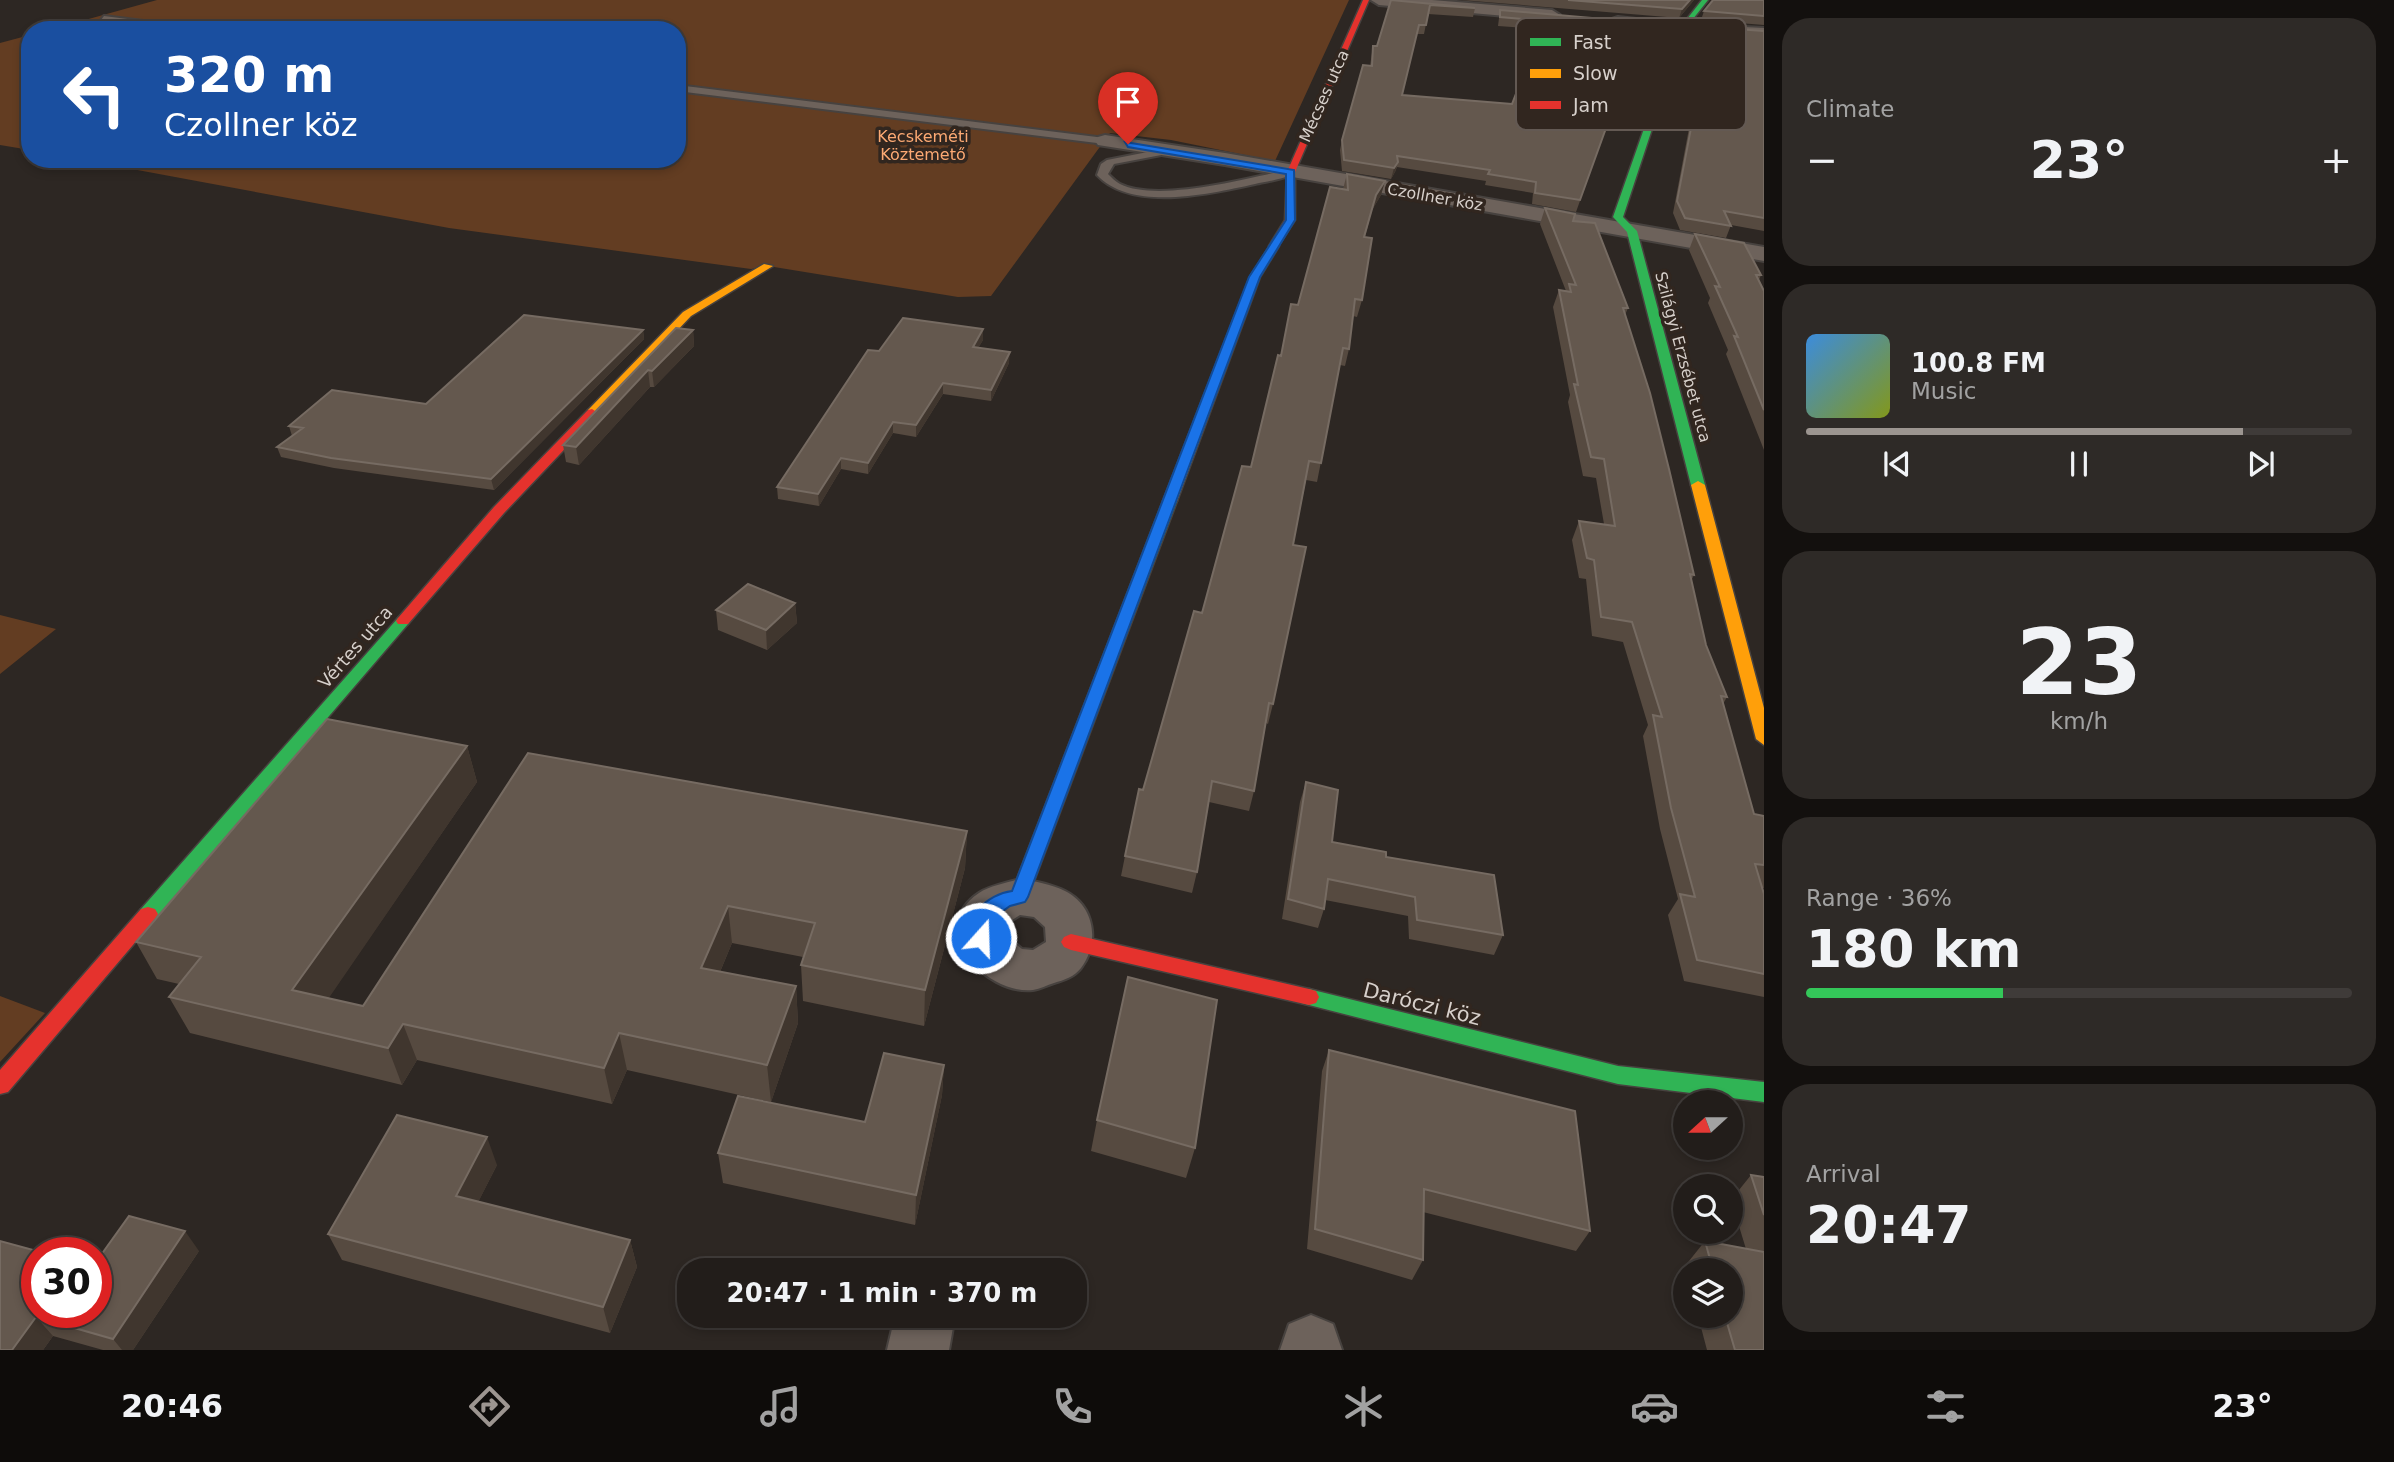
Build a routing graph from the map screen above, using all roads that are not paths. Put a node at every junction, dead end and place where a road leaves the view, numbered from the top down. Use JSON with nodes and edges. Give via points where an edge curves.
{"nodes":[{"id":1,"x":1366,"y":0,"type":"edge"},
{"id":2,"x":1379,"y":0,"type":"edge"},
{"id":3,"x":1705,"y":0,"type":"edge"},
{"id":4,"x":1571,"y":16,"type":"edge"},
{"id":5,"x":104,"y":18,"type":"dead end"},
{"id":6,"x":1691,"y":18,"type":"edge"},
{"id":7,"x":128,"y":21,"type":"edge"},
{"id":8,"x":1746,"y":32,"type":"edge"},
{"id":9,"x":1764,"y":33,"type":"edge"},
{"id":10,"x":686,"y":89,"type":"edge"},
{"id":11,"x":1648,"y":130,"type":"edge"},
{"id":12,"x":1105,"y":141,"type":"joint"},
{"id":13,"x":1173,"y":150,"type":"junction"},
{"id":14,"x":1290,"y":172,"type":"junction"},
{"id":15,"x":1632,"y":231,"type":"junction"},
{"id":16,"x":1764,"y":254,"type":"edge"},
{"id":17,"x":768,"y":266,"type":"dead end"},
{"id":18,"x":1764,"y":740,"type":"edge"},
{"id":19,"x":1019,"y":897,"type":"junction"},
{"id":20,"x":1071,"y":942,"type":"junction"},
{"id":21,"x":0,"y":1085,"type":"edge"},
{"id":22,"x":1764,"y":1093,"type":"edge"},
{"id":23,"x":923,"y":1328,"type":"edge"},
{"id":24,"x":918,"y":1350,"type":"edge"}],
"edges":[{"from":1,"to":14,"type":"street","name":"Mécses utca"},
{"from":2,"to":4,"type":"street"},
{"from":3,"to":6,"type":"street","name":"Szilágyi Erzsébet utca"},
{"from":5,"to":7,"type":"lane"},
{"from":8,"to":9,"type":"street"},
{"from":10,"to":12,"type":"lane"},
{"from":11,"to":15,"type":"street","name":"Szilágyi Erzsébet utca","via":[[1618,217]]},
{"from":12,"to":13,"type":"street","name":"Czollner köz"},
{"from":13,"to":14,"type":"street","name":"Czollner köz"},
{"from":13,"to":14,"type":"lane","via":[[1119,159],[1105,166],[1102,175],[1111,184],[1132,191],[1171,194]]},
{"from":14,"to":15,"type":"street","name":"Czollner köz"},
{"from":14,"to":19,"type":"street","name":"Mécses utca","via":[[1290,220],[1255,277]]},
{"from":15,"to":16,"type":"street","name":"Czollner köz"},
{"from":15,"to":18,"type":"street","name":"Szilágyi Erzsébet utca"},
{"from":17,"to":21,"type":"street","name":"Vértes utca","via":[[687,314],[499,510]]},
{"from":19,"to":20,"type":"street","via":[[1052,905],[1064,915]]},
{"from":19,"to":20,"type":"street","via":[[993,906],[980,926],[986,950],[997,960],[1011,967],[1041,969],[1065,955]]},
{"from":20,"to":22,"type":"street","name":"Daróczi köz","via":[[1618,1075]]},
{"from":23,"to":24,"type":"street"}]}
